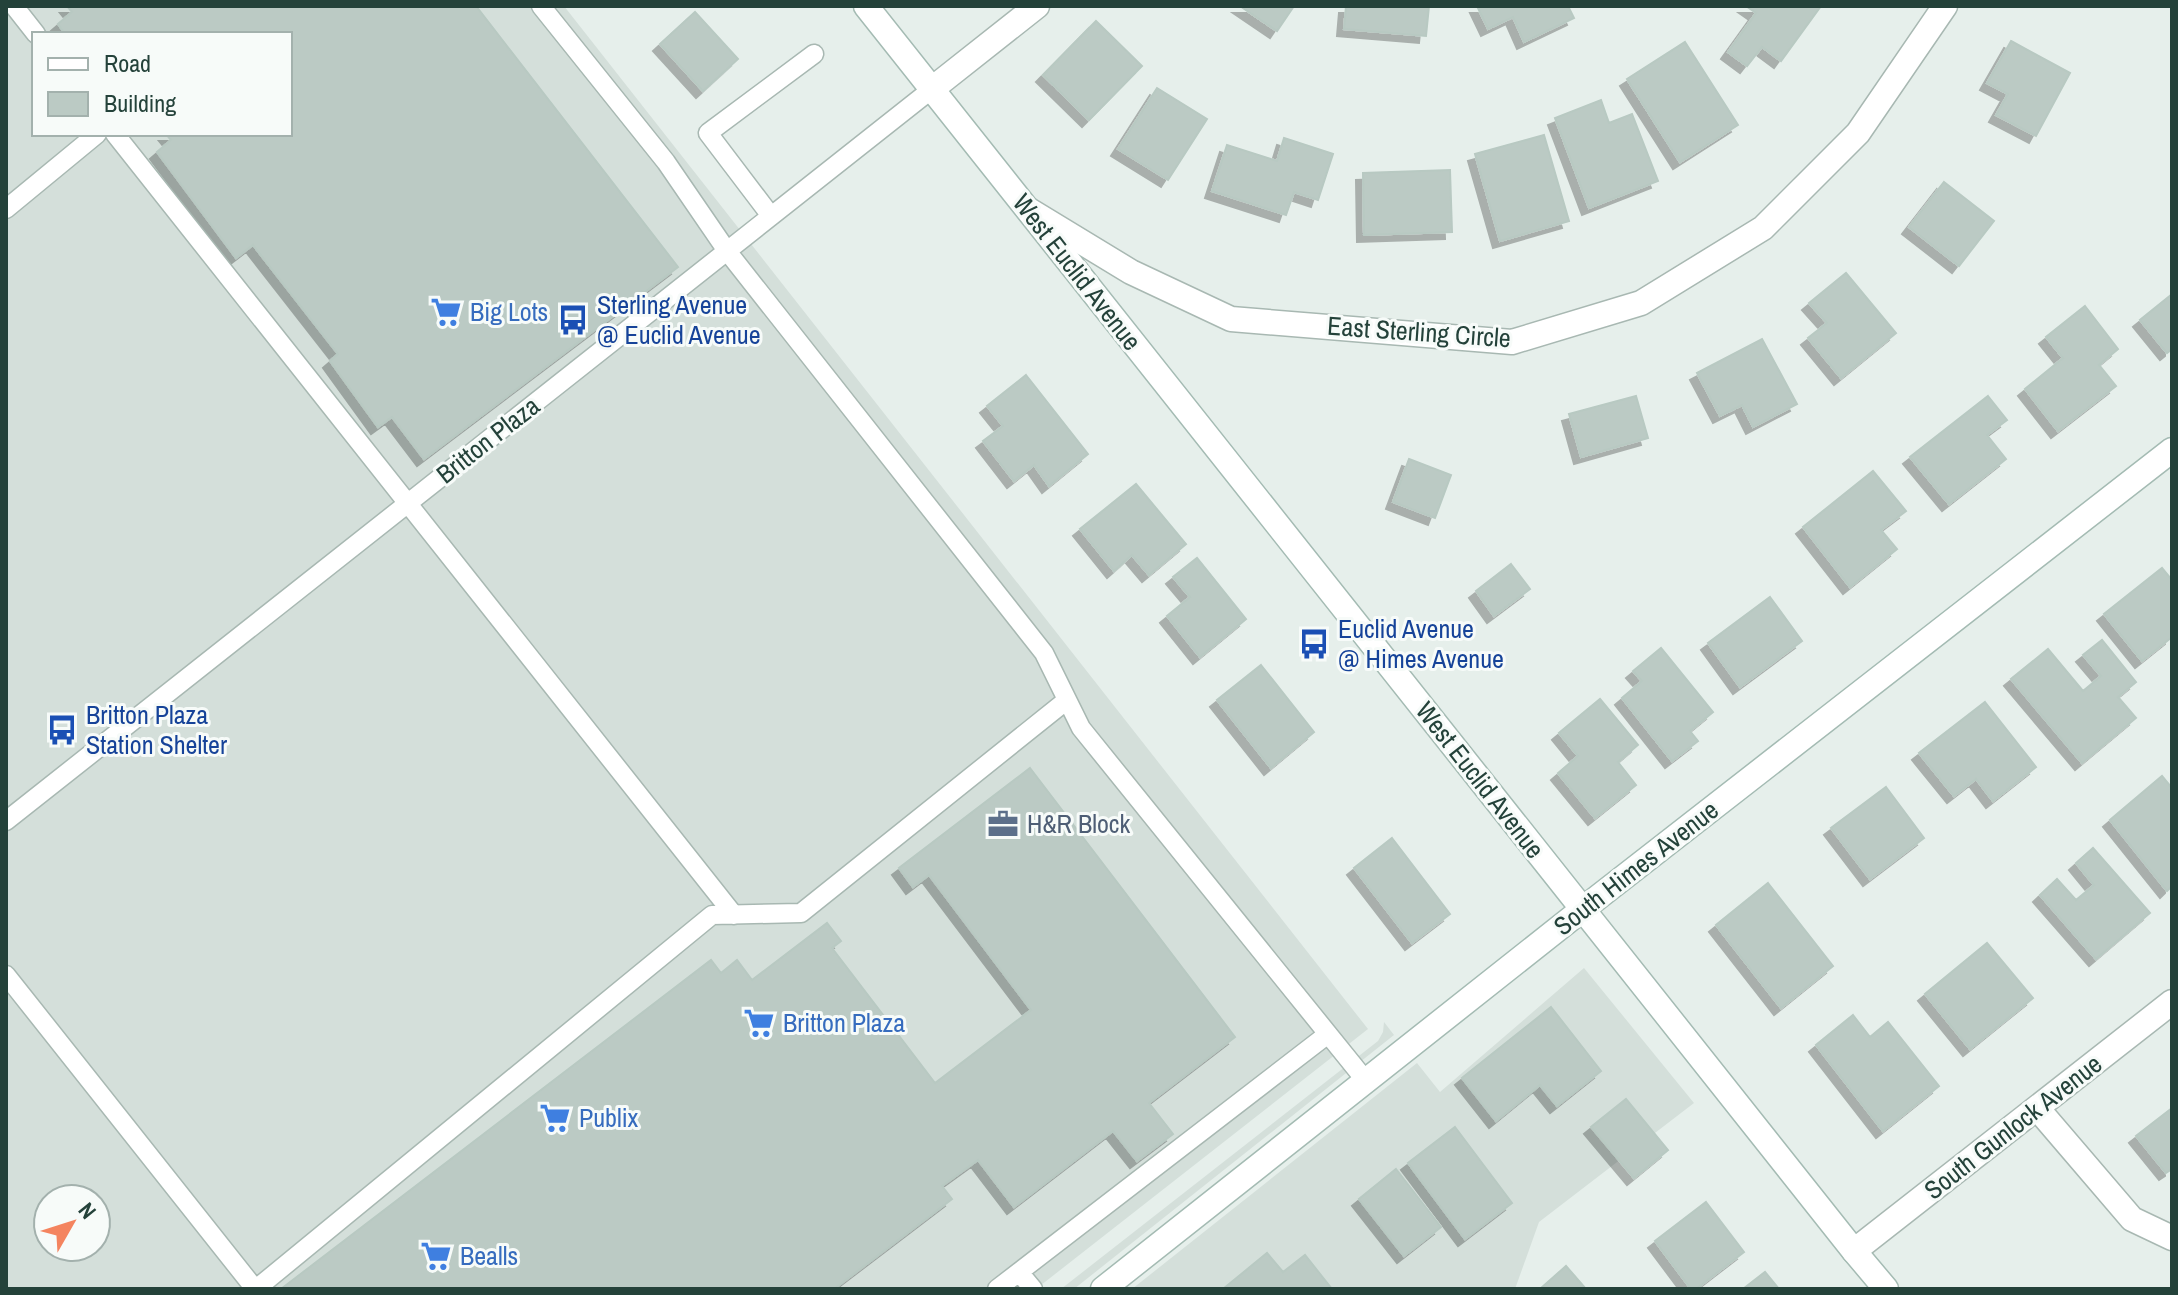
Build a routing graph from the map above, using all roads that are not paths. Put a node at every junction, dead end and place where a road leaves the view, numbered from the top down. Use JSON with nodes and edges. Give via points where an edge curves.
{"nodes":[{"id":1,"x":14,"y":6,"type":"edge"},
{"id":2,"x":541,"y":6,"type":"edge"},
{"id":3,"x":866,"y":6,"type":"edge"},
{"id":4,"x":1037,"y":6,"type":"edge"},
{"id":5,"x":1945,"y":6,"type":"edge"},
{"id":6,"x":34,"y":32,"type":"edge"},
{"id":7,"x":814,"y":54,"type":"dead end"},
{"id":8,"x":932,"y":89,"type":"junction"},
{"id":9,"x":95,"y":136,"type":"edge"},
{"id":10,"x":117,"y":136,"type":"edge"},
{"id":11,"x":6,"y":209,"type":"edge"},
{"id":12,"x":1028,"y":210,"type":"junction"},
{"id":13,"x":771,"y":216,"type":"junction"},
{"id":14,"x":727,"y":251,"type":"junction"},
{"id":15,"x":2172,"y":450,"type":"edge"},
{"id":16,"x":408,"y":503,"type":"junction"},
{"id":17,"x":1067,"y":700,"type":"junction"},
{"id":18,"x":6,"y":821,"type":"edge"},
{"id":19,"x":1583,"y":909,"type":"junction"},
{"id":20,"x":734,"y":915,"type":"junction"},
{"id":21,"x":6,"y":975,"type":"edge"},
{"id":22,"x":2172,"y":1002,"type":"edge"},
{"id":23,"x":1328,"y":1034,"type":"junction"},
{"id":24,"x":1366,"y":1081,"type":"junction"},
{"id":25,"x":2037,"y":1108,"type":"junction"},
{"id":26,"x":2172,"y":1238,"type":"edge"},
{"id":27,"x":1854,"y":1251,"type":"junction"},
{"id":28,"x":1019,"y":1272,"type":"junction"},
{"id":29,"x":255,"y":1289,"type":"edge"},
{"id":30,"x":997,"y":1289,"type":"edge"},
{"id":31,"x":1033,"y":1289,"type":"edge"},
{"id":32,"x":1103,"y":1289,"type":"edge"},
{"id":33,"x":1886,"y":1289,"type":"edge"}],
"edges":[{"from":1,"to":6,"type":"lane"},
{"from":2,"to":14,"type":"lane","via":[[666,162]]},
{"from":3,"to":8,"type":"street","name":"West Euclid Avenue"},
{"from":4,"to":8,"type":"street"},
{"from":5,"to":12,"type":"street","name":"East Sterling Circle","via":[[1858,133],[1763,228],[1641,303],[1512,342],[1231,319],[1131,272]]},
{"from":7,"to":13,"type":"lane","via":[[708,133]]},
{"from":8,"to":12,"type":"street","name":"West Euclid Avenue"},
{"from":8,"to":13,"type":"lane","name":"Britton Plaza"},
{"from":9,"to":11,"type":"lane"},
{"from":10,"to":16,"type":"lane"},
{"from":12,"to":19,"type":"street","name":"West Euclid Avenue"},
{"from":13,"to":14,"type":"lane","name":"Britton Plaza"},
{"from":14,"to":16,"type":"lane","name":"Britton Plaza"},
{"from":14,"to":17,"type":"lane","via":[[1044,653]]},
{"from":15,"to":19,"type":"street","name":"South Himes Avenue"},
{"from":16,"to":18,"type":"lane","name":"Britton Plaza"},
{"from":16,"to":20,"type":"lane"},
{"from":17,"to":20,"type":"lane","via":[[801,913]]},
{"from":17,"to":23,"type":"lane","via":[[1081,728]]},
{"from":19,"to":24,"type":"street","name":"South Himes Avenue"},
{"from":19,"to":27,"type":"street","name":"West Euclid Avenue"},
{"from":20,"to":29,"type":"lane","via":[[712,915]]},
{"from":21,"to":29,"type":"lane"},
{"from":22,"to":25,"type":"street","name":"South Gunlock Avenue"},
{"from":23,"to":24,"type":"lane"},
{"from":23,"to":28,"type":"lane"},
{"from":24,"to":32,"type":"street","name":"South Himes Avenue"},
{"from":25,"to":26,"type":"street","via":[[2132,1219]]},
{"from":25,"to":27,"type":"street","name":"South Gunlock Avenue"},
{"from":27,"to":33,"type":"street","name":"West Euclid Avenue"},
{"from":28,"to":30,"type":"lane"},
{"from":28,"to":31,"type":"lane"}]}
